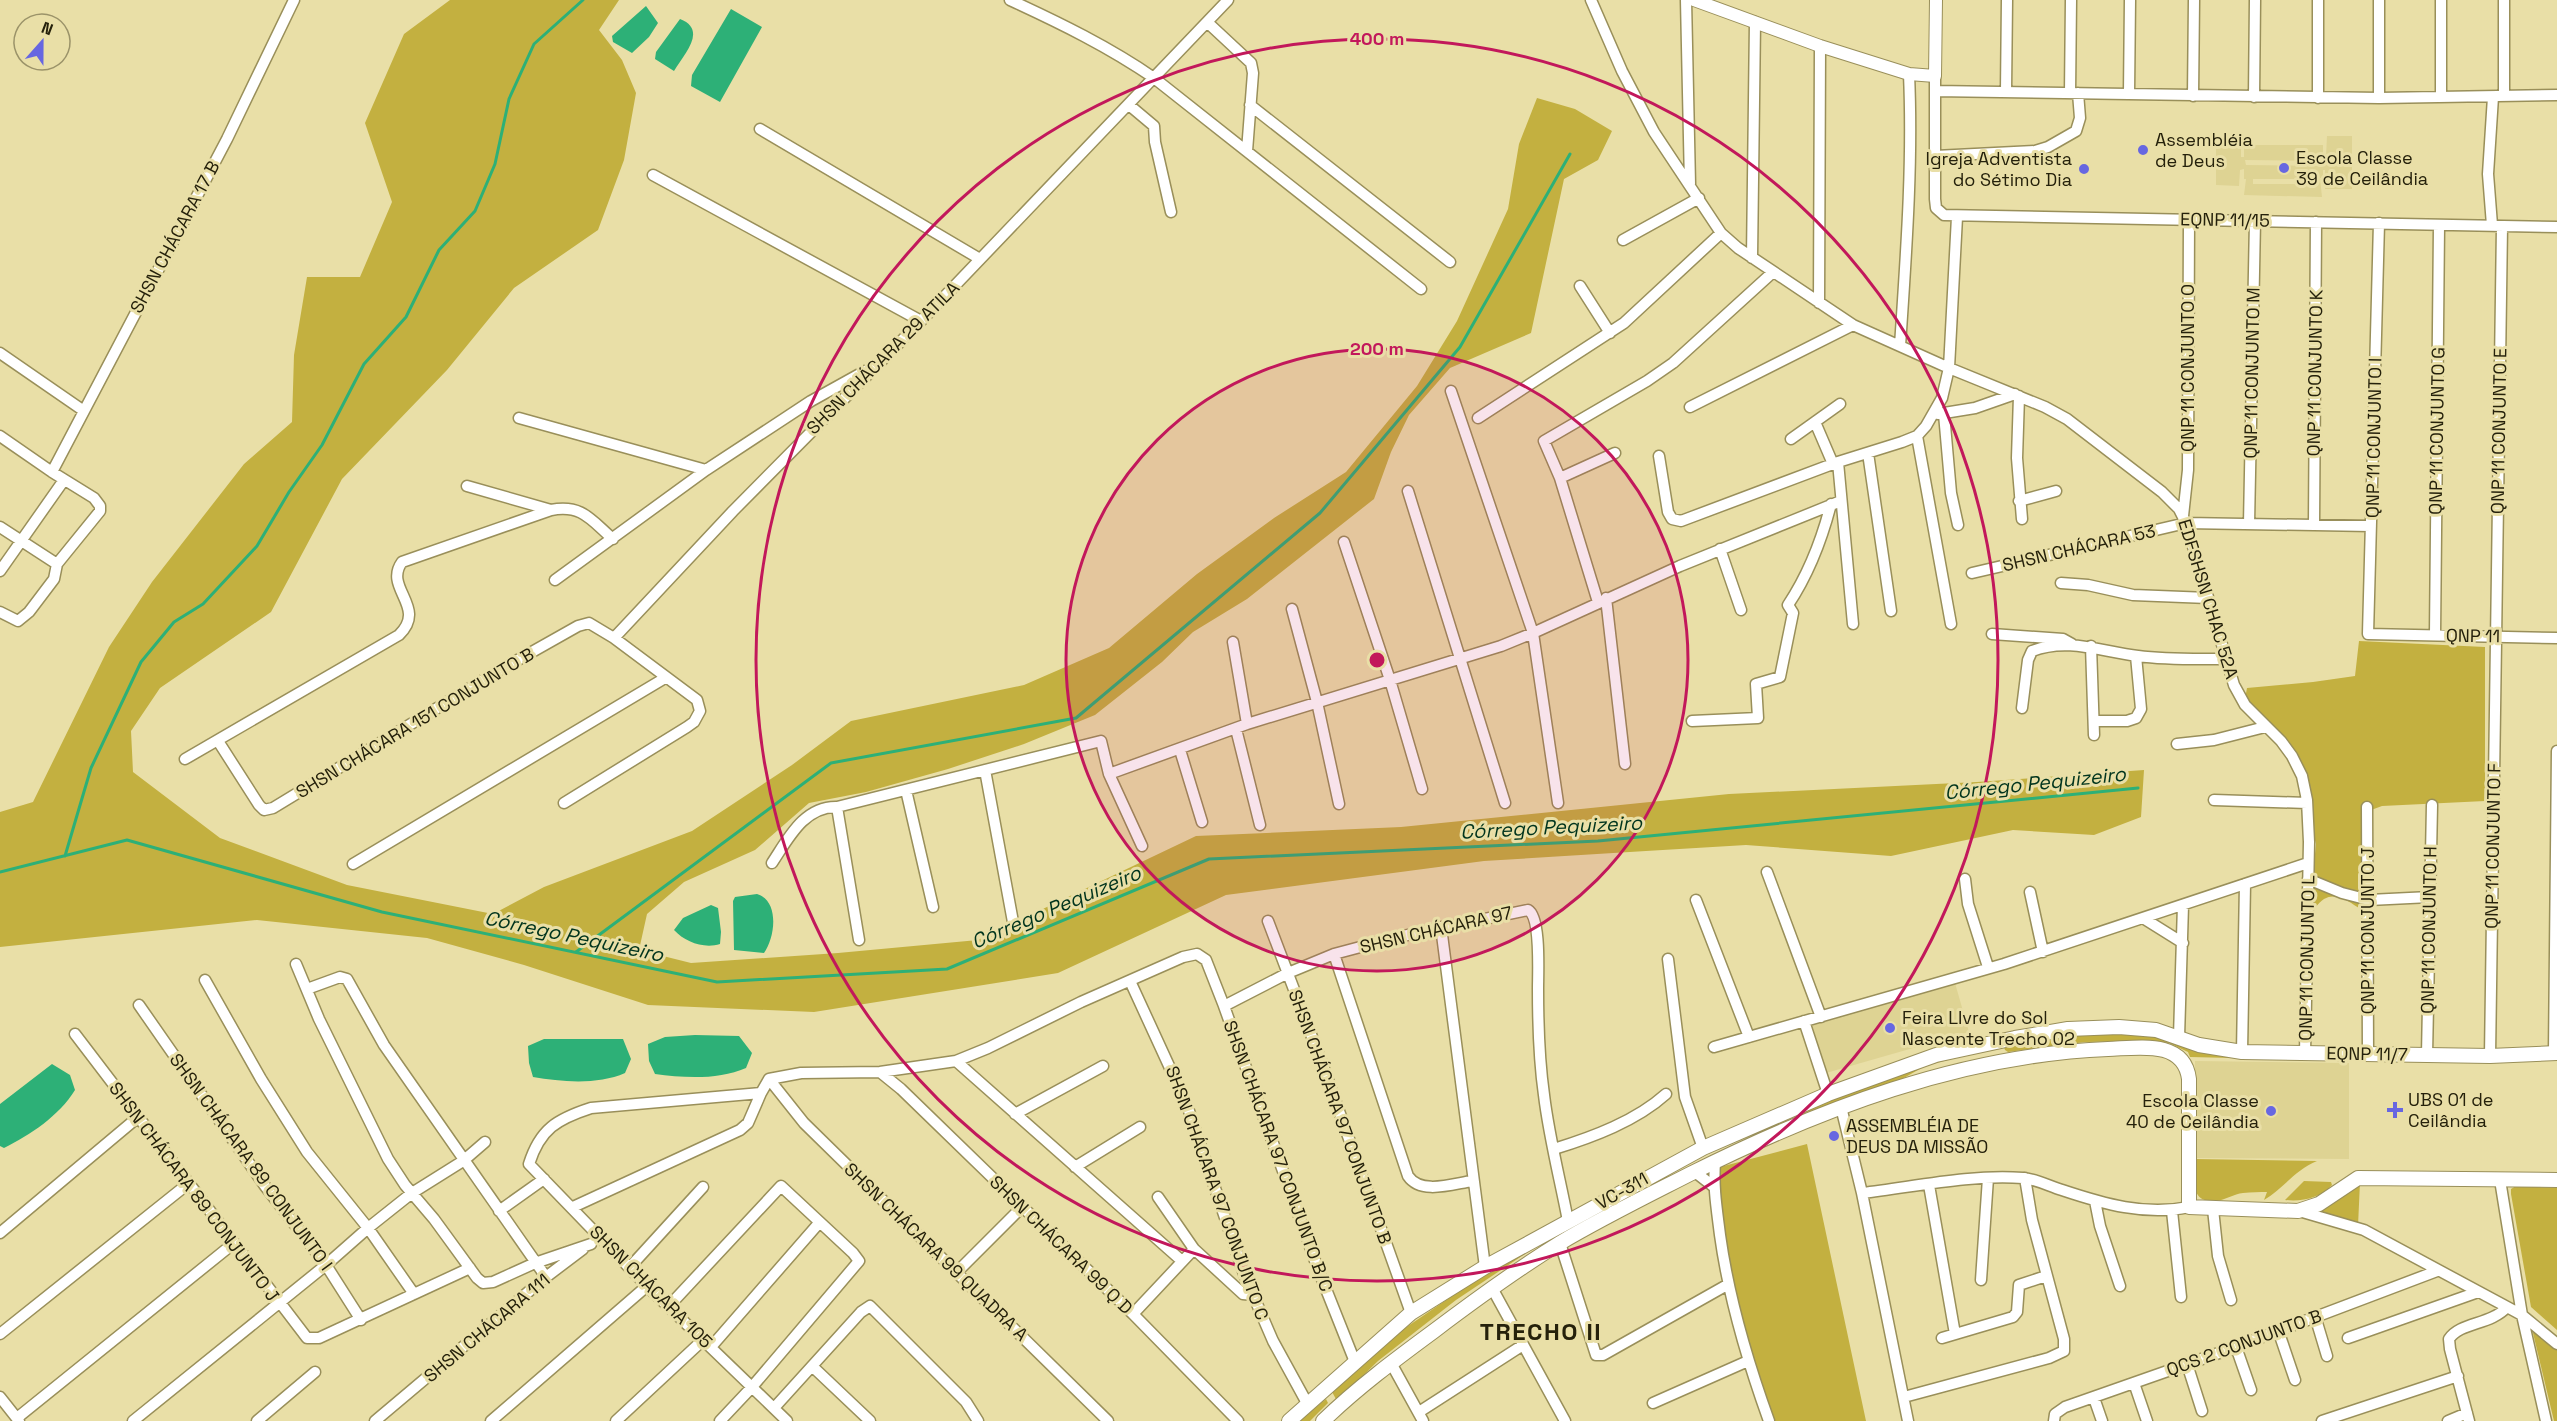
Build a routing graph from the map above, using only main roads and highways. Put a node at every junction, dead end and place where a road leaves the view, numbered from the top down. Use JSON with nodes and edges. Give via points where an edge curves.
{"nodes":[{"id":1,"x":1998,"y":1041,"type":"junction"},
{"id":2,"x":1971,"y":1047,"type":"junction"},
{"id":3,"x":2555,"y":1053,"type":"edge"},
{"id":4,"x":2001,"y":1062,"type":"junction"},
{"id":5,"x":1973,"y":1068,"type":"junction"},
{"id":6,"x":2557,"y":1180,"type":"edge"},
{"id":7,"x":1313,"y":1399,"type":"junction"},
{"id":8,"x":1326,"y":1418,"type":"edge"},
{"id":9,"x":1289,"y":1421,"type":"edge"}],
"edges":[{"from":1,"to":2,"type":"main road","name":"VC-311"},
{"from":1,"to":3,"type":"main road","name":"EQNP 11/7","via":[[2068,1029],[2119,1027],[2156,1030],[2199,1045],[2242,1052],[2490,1056]]},
{"from":1,"to":4,"type":"main road"},
{"from":2,"to":5,"type":"main road"},
{"from":2,"to":7,"type":"main road","name":"VC-311","via":[[1911,1063],[1703,1148],[1485,1267],[1411,1313]]},
{"from":4,"to":5,"type":"main road"},
{"from":4,"to":6,"type":"main road","via":[[2086,1050],[2135,1048],[2174,1052],[2188,1071],[2188,1208],[2298,1211],[2319,1204],[2358,1178]]},
{"from":5,"to":8,"type":"main road","via":[[1841,1107],[1776,1133],[1560,1243],[1391,1363]]},
{"from":7,"to":8,"type":"main road","via":[[1326,1395],[1332,1401],[1333,1409]]},
{"from":7,"to":9,"type":"main road","name":"VC-311"}]}
